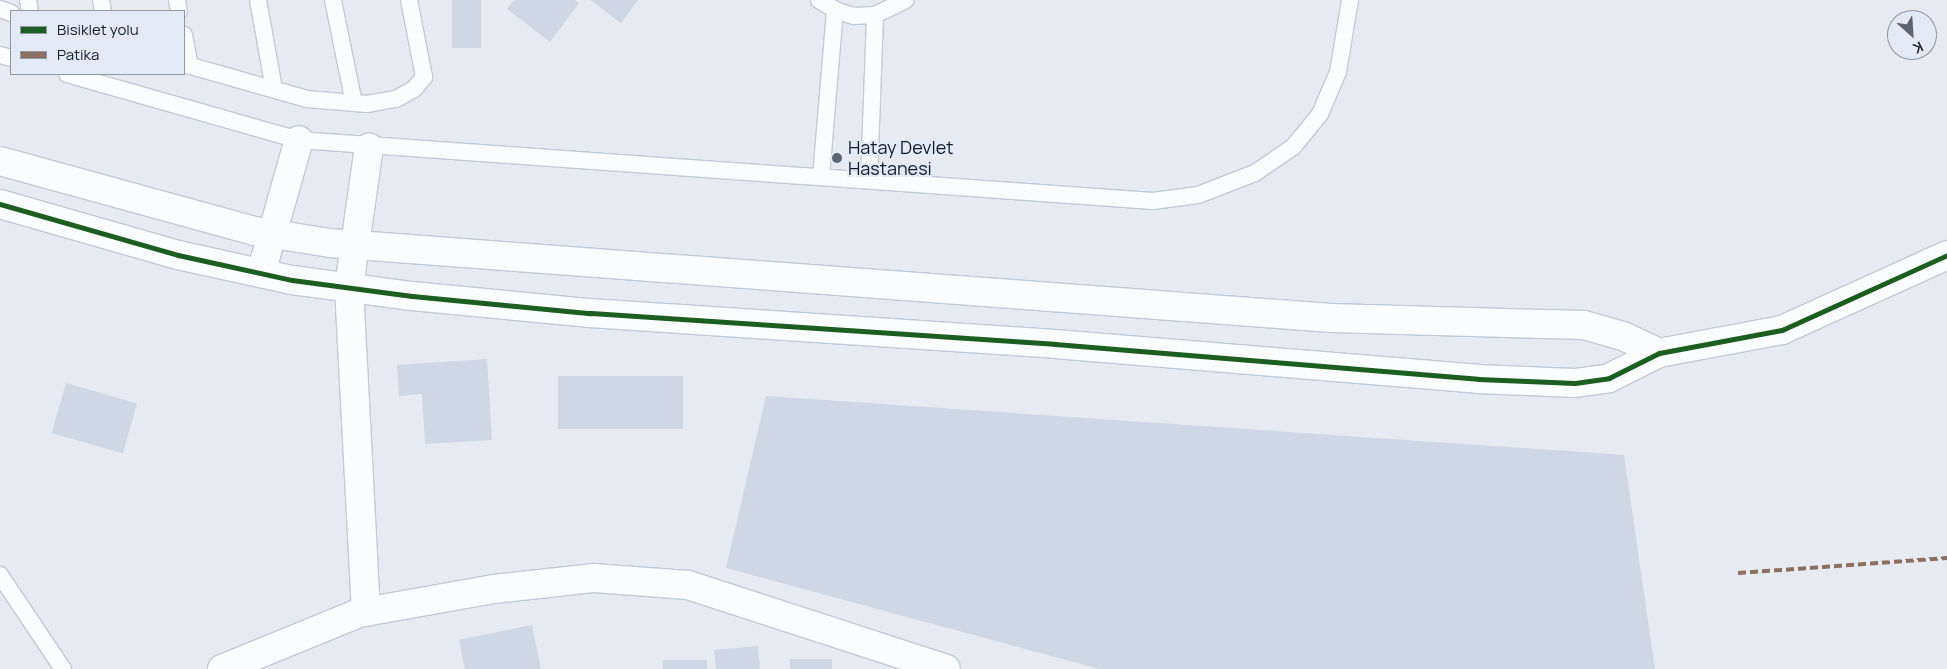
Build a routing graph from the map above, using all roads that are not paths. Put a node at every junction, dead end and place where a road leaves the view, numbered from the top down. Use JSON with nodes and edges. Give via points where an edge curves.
{"nodes":[{"id":1,"x":258,"y":0,"type":"edge"},
{"id":2,"x":333,"y":0,"type":"edge"},
{"id":3,"x":410,"y":0,"type":"edge"},
{"id":4,"x":819,"y":0,"type":"edge"},
{"id":5,"x":906,"y":0,"type":"edge"},
{"id":6,"x":1350,"y":0,"type":"edge"},
{"id":7,"x":835,"y":10,"type":"junction"},
{"id":8,"x":875,"y":15,"type":"junction"},
{"id":9,"x":185,"y":45,"type":"edge"},
{"id":10,"x":187,"y":64,"type":"edge"},
{"id":11,"x":71,"y":75,"type":"edge"},
{"id":12,"x":274,"y":89,"type":"junction"},
{"id":13,"x":354,"y":103,"type":"junction"},
{"id":14,"x":299,"y":140,"type":"junction"},
{"id":15,"x":369,"y":147,"type":"junction"},
{"id":16,"x":0,"y":161,"type":"edge"},
{"id":17,"x":821,"y":177,"type":"junction"},
{"id":18,"x":869,"y":180,"type":"junction"},
{"id":19,"x":0,"y":204,"type":"edge"},
{"id":20,"x":273,"y":234,"type":"junction"},
{"id":21,"x":355,"y":244,"type":"junction"},
{"id":22,"x":1947,"y":255,"type":"edge"},
{"id":23,"x":261,"y":273,"type":"junction"},
{"id":24,"x":349,"y":287,"type":"junction"},
{"id":25,"x":1658,"y":353,"type":"junction"},
{"id":26,"x":0,"y":575,"type":"edge"},
{"id":27,"x":366,"y":612,"type":"junction"},
{"id":28,"x":63,"y":669,"type":"edge"},
{"id":29,"x":222,"y":669,"type":"edge"},
{"id":30,"x":946,"y":669,"type":"edge"}],
"edges":[{"from":1,"to":12,"type":"lane"},
{"from":2,"to":13,"type":"lane"},
{"from":3,"to":13,"type":"lane","via":[[424,78],[414,90],[396,99]]},
{"from":4,"to":7,"type":"lane"},
{"from":5,"to":8,"type":"lane"},
{"from":6,"to":18,"type":"lane","via":[[1338,72],[1320,114],[1293,147],[1255,173],[1198,195],[1153,201]]},
{"from":7,"to":8,"type":"lane","via":[[854,16]]},
{"from":7,"to":17,"type":"lane"},
{"from":8,"to":18,"type":"lane"},
{"from":9,"to":10,"type":"lane"},
{"from":10,"to":12,"type":"lane"},
{"from":11,"to":14,"type":"lane"},
{"from":12,"to":13,"type":"lane","via":[[307,99]]},
{"from":14,"to":15,"type":"lane"},
{"from":14,"to":20,"type":"street"},
{"from":15,"to":17,"type":"lane"},
{"from":15,"to":21,"type":"street"},
{"from":16,"to":20,"type":"street"},
{"from":17,"to":18,"type":"lane"},
{"from":19,"to":23,"type":"street","via":[[178,255]]},
{"from":20,"to":21,"type":"street"},
{"from":20,"to":23,"type":"street"},
{"from":21,"to":24,"type":"street"},
{"from":21,"to":25,"type":"street","via":[[1330,318],[1584,325],[1623,336]]},
{"from":22,"to":25,"type":"street","via":[[1782,330]]},
{"from":23,"to":24,"type":"street"},
{"from":24,"to":25,"type":"street","via":[[590,313],[1055,344],[1478,379],[1575,383],[1609,378]]},
{"from":24,"to":27,"type":"street"},
{"from":26,"to":28,"type":"lane"},
{"from":27,"to":29,"type":"street"},
{"from":27,"to":30,"type":"street","via":[[494,589],[594,578],[688,585]]}]}
